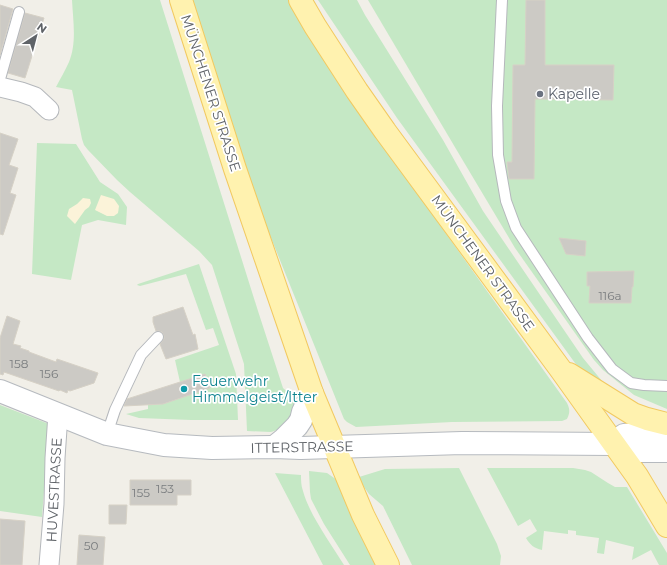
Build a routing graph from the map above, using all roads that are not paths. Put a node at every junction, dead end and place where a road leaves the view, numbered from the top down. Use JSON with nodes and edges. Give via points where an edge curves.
{"nodes":[{"id":1,"x":182,"y":0,"type":"edge"},
{"id":2,"x":300,"y":0,"type":"edge"},
{"id":3,"x":502,"y":0,"type":"edge"},
{"id":4,"x":19,"y":12,"type":"dead end"},
{"id":5,"x":0,"y":79,"type":"edge"},
{"id":6,"x":0,"y":87,"type":"edge"},
{"id":7,"x":49,"y":110,"type":"dead end"},
{"id":8,"x":158,"y":337,"type":"dead end"},
{"id":9,"x":561,"y":370,"type":"junction"},
{"id":10,"x":667,"y":386,"type":"edge"},
{"id":11,"x":0,"y":391,"type":"edge"},
{"id":12,"x":312,"y":393,"type":"junction"},
{"id":13,"x":58,"y":414,"type":"junction"},
{"id":14,"x":667,"y":424,"type":"edge"},
{"id":15,"x":107,"y":434,"type":"junction"},
{"id":16,"x":667,"y":438,"type":"edge"},
{"id":17,"x":614,"y":444,"type":"junction"},
{"id":18,"x":335,"y":446,"type":"junction"},
{"id":19,"x":274,"y":447,"type":"junction"},
{"id":20,"x":667,"y":451,"type":"edge"},
{"id":21,"x":667,"y":526,"type":"edge"},
{"id":22,"x":50,"y":565,"type":"edge"},
{"id":23,"x":388,"y":565,"type":"edge"}],
"edges":[{"from":1,"to":12,"type":"main road","name":"MÜNCHENER STRASSE","via":[[242,190]]},
{"from":2,"to":9,"type":"main road","name":"MÜNCHENER STRASSE","via":[[314,26],[365,102]]},
{"from":3,"to":10,"type":"lane","via":[[497,106],[498,155],[506,201],[516,228],[588,338],[612,369],[631,383]]},
{"from":4,"to":5,"type":"lane"},
{"from":6,"to":7,"type":"street","via":[[35,97]]},
{"from":8,"to":15,"type":"lane","via":[[141,355],[115,410]]},
{"from":9,"to":14,"type":"main road","via":[[633,414]]},
{"from":9,"to":17,"type":"main road","name":"MÜNCHENER STRASSE"},
{"from":11,"to":13,"type":"street","name":"ITTERSTRASSE"},
{"from":12,"to":18,"type":"main road","name":"MÜNCHENER STRASSE"},
{"from":12,"to":19,"type":"street","via":[[297,426]]},
{"from":13,"to":15,"type":"street","name":"ITTERSTRASSE"},
{"from":13,"to":22,"type":"street","name":"HUVESTRASSE"},
{"from":15,"to":19,"type":"street","name":"ITTERSTRASSE","via":[[164,445],[212,448]]},
{"from":16,"to":17,"type":"street","via":[[624,435]]},
{"from":17,"to":18,"type":"street","name":"ITTERSTRASSE","via":[[462,443]]},
{"from":17,"to":20,"type":"street","name":"ITTERSTRASSE","via":[[633,450]]},
{"from":17,"to":21,"type":"main road","name":"MÜNCHENER STRASSE"},
{"from":18,"to":19,"type":"street","name":"ITTERSTRASSE"},
{"from":18,"to":23,"type":"main road","name":"MÜNCHENER STRASSE","via":[[363,515]]}]}
